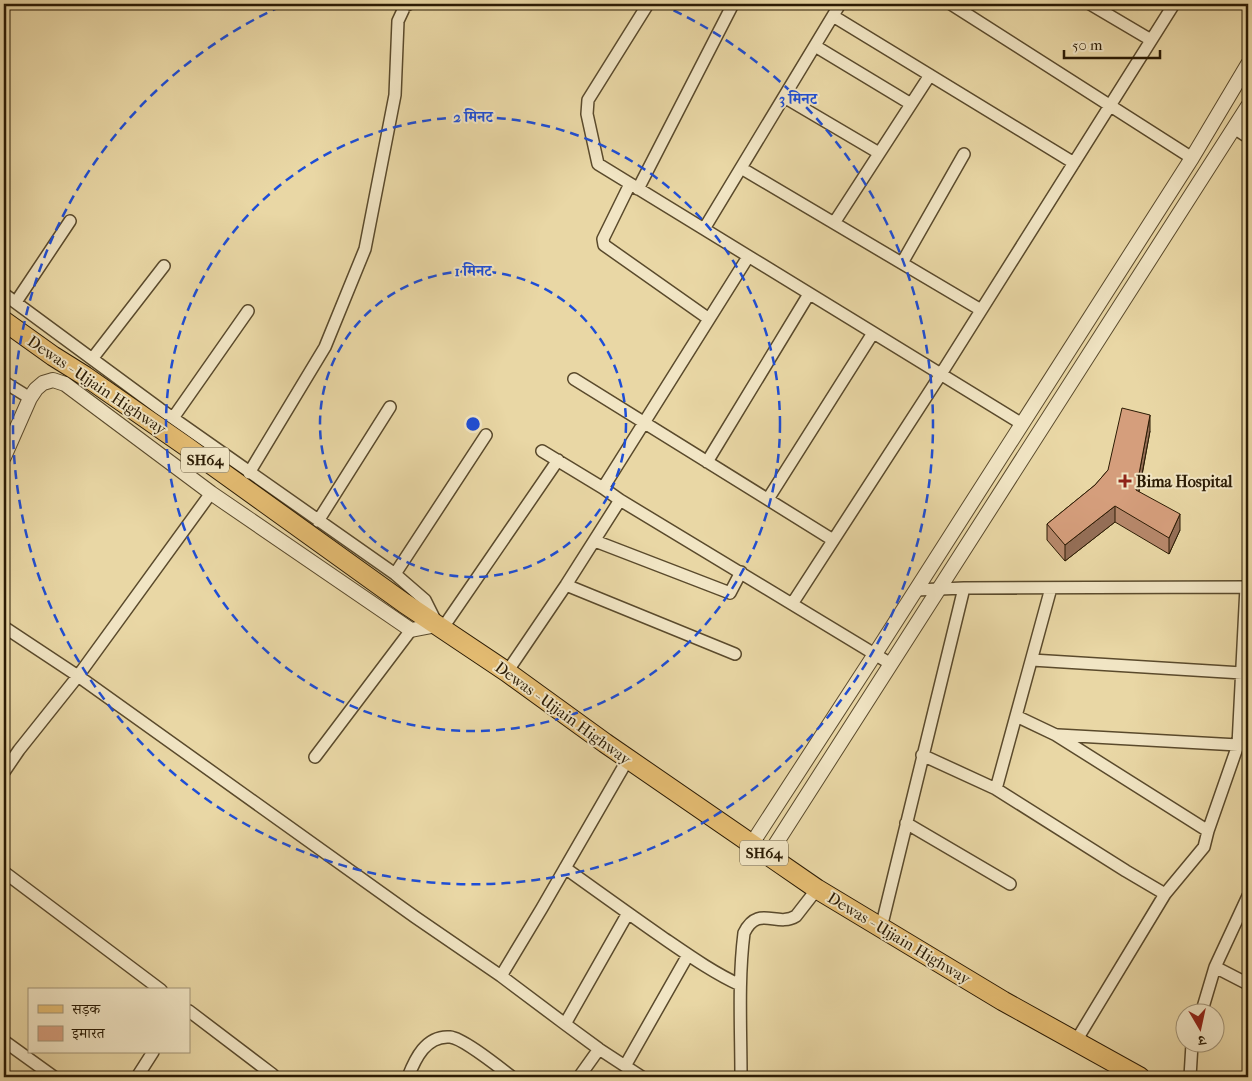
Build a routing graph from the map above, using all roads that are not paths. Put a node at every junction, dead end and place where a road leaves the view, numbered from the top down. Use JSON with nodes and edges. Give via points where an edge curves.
{"nodes":[{"id":1,"x":409,"y":4,"type":"edge"},
{"id":2,"x":648,"y":4,"type":"edge"},
{"id":3,"x":733,"y":4,"type":"edge"},
{"id":4,"x":840,"y":4,"type":"edge"},
{"id":5,"x":951,"y":4,"type":"edge"},
{"id":6,"x":1090,"y":4,"type":"edge"},
{"id":7,"x":1174,"y":4,"type":"edge"},
{"id":8,"x":833,"y":16,"type":"junction"},
{"id":9,"x":1151,"y":40,"type":"junction"},
{"id":10,"x":815,"y":46,"type":"junction"},
{"id":11,"x":1248,"y":64,"type":"edge"},
{"id":12,"x":930,"y":75,"type":"junction"},
{"id":13,"x":784,"y":97,"type":"junction"},
{"id":14,"x":911,"y":104,"type":"junction"},
{"id":15,"x":1110,"y":106,"type":"junction"},
{"id":16,"x":1248,"y":106,"type":"edge"},
{"id":17,"x":1234,"y":128,"type":"junction"},
{"id":18,"x":1248,"y":137,"type":"edge"},
{"id":19,"x":879,"y":153,"type":"junction"},
{"id":20,"x":964,"y":154,"type":"dead end"},
{"id":21,"x":1192,"y":158,"type":"junction"},
{"id":22,"x":1074,"y":163,"type":"junction"},
{"id":23,"x":1209,"y":167,"type":"junction"},
{"id":24,"x":741,"y":168,"type":"junction"},
{"id":25,"x":634,"y":186,"type":"junction"},
{"id":26,"x":70,"y":221,"type":"dead end"},
{"id":27,"x":834,"y":223,"type":"junction"},
{"id":28,"x":704,"y":230,"type":"junction"},
{"id":29,"x":748,"y":257,"type":"junction"},
{"id":30,"x":902,"y":263,"type":"junction"},
{"id":31,"x":164,"y":266,"type":"dead end"},
{"id":32,"x":4,"y":294,"type":"edge"},
{"id":33,"x":809,"y":294,"type":"junction"},
{"id":34,"x":16,"y":302,"type":"junction"},
{"id":35,"x":981,"y":310,"type":"junction"},
{"id":36,"x":248,"y":311,"type":"dead end"},
{"id":37,"x":709,"y":319,"type":"junction"},
{"id":38,"x":4,"y":321,"type":"edge"},
{"id":39,"x":873,"y":333,"type":"junction"},
{"id":40,"x":92,"y":359,"type":"junction"},
{"id":41,"x":940,"y":374,"type":"junction"},
{"id":42,"x":574,"y":378,"type":"dead end"},
{"id":43,"x":4,"y":382,"type":"edge"},
{"id":44,"x":30,"y":398,"type":"junction"},
{"id":45,"x":390,"y":407,"type":"dead end"},
{"id":46,"x":173,"y":418,"type":"junction"},
{"id":47,"x":644,"y":423,"type":"junction"},
{"id":48,"x":1022,"y":424,"type":"junction"},
{"id":49,"x":1038,"y":434,"type":"junction"},
{"id":50,"x":486,"y":435,"type":"dead end"},
{"id":51,"x":542,"y":452,"type":"dead end"},
{"id":52,"x":4,"y":457,"type":"edge"},
{"id":53,"x":558,"y":460,"type":"junction"},
{"id":54,"x":707,"y":462,"type":"junction"},
{"id":55,"x":249,"y":472,"type":"junction"},
{"id":56,"x":603,"y":488,"type":"junction"},
{"id":57,"x":211,"y":493,"type":"junction"},
{"id":58,"x":768,"y":499,"type":"junction"},
{"id":59,"x":620,"y":500,"type":"junction"},
{"id":60,"x":318,"y":521,"type":"junction"},
{"id":61,"x":833,"y":540,"type":"junction"},
{"id":62,"x":594,"y":541,"type":"junction"},
{"id":63,"x":740,"y":572,"type":"junction"},
{"id":64,"x":395,"y":574,"type":"junction"},
{"id":65,"x":566,"y":585,"type":"junction"},
{"id":66,"x":1247,"y":587,"type":"edge"},
{"id":67,"x":964,"y":588,"type":"junction"},
{"id":68,"x":1052,"y":588,"type":"junction"},
{"id":69,"x":940,"y":589,"type":"junction"},
{"id":70,"x":916,"y":590,"type":"junction"},
{"id":71,"x":792,"y":604,"type":"junction"},
{"id":72,"x":4,"y":627,"type":"edge"},
{"id":73,"x":440,"y":627,"type":"junction"},
{"id":74,"x":411,"y":630,"type":"junction"},
{"id":75,"x":735,"y":654,"type":"dead end"},
{"id":76,"x":875,"y":654,"type":"junction"},
{"id":77,"x":1032,"y":660,"type":"junction"},
{"id":78,"x":891,"y":664,"type":"junction"},
{"id":79,"x":508,"y":672,"type":"junction"},
{"id":80,"x":1242,"y":673,"type":"junction"},
{"id":81,"x":78,"y":676,"type":"junction"},
{"id":82,"x":1016,"y":716,"type":"junction"},
{"id":83,"x":1056,"y":735,"type":"junction"},
{"id":84,"x":1242,"y":738,"type":"edge"},
{"id":85,"x":922,"y":755,"type":"junction"},
{"id":86,"x":315,"y":757,"type":"dead end"},
{"id":87,"x":628,"y":759,"type":"junction"},
{"id":88,"x":4,"y":772,"type":"edge"},
{"id":89,"x":996,"y":789,"type":"junction"},
{"id":90,"x":906,"y":823,"type":"junction"},
{"id":91,"x":1208,"y":831,"type":"junction"},
{"id":92,"x":752,"y":845,"type":"junction"},
{"id":93,"x":768,"y":856,"type":"junction"},
{"id":94,"x":565,"y":868,"type":"junction"},
{"id":95,"x":4,"y":872,"type":"edge"},
{"id":96,"x":1010,"y":884,"type":"dead end"},
{"id":97,"x":817,"y":889,"type":"junction"},
{"id":98,"x":1165,"y":894,"type":"junction"},
{"id":99,"x":1248,"y":896,"type":"edge"},
{"id":100,"x":628,"y":913,"type":"junction"},
{"id":101,"x":881,"y":928,"type":"junction"},
{"id":102,"x":688,"y":955,"type":"junction"},
{"id":103,"x":1215,"y":967,"type":"junction"},
{"id":104,"x":501,"y":976,"type":"junction"},
{"id":105,"x":1248,"y":984,"type":"edge"},
{"id":106,"x":740,"y":986,"type":"junction"},
{"id":107,"x":158,"y":988,"type":"edge"},
{"id":108,"x":1204,"y":1004,"type":"edge"},
{"id":109,"x":190,"y":1012,"type":"edge"},
{"id":110,"x":565,"y":1024,"type":"junction"},
{"id":111,"x":4,"y":1041,"type":"edge"},
{"id":112,"x":1076,"y":1041,"type":"junction"},
{"id":113,"x":599,"y":1049,"type":"junction"},
{"id":114,"x":152,"y":1054,"type":"edge"},
{"id":115,"x":1191,"y":1054,"type":"edge"},
{"id":116,"x":625,"y":1066,"type":"junction"},
{"id":117,"x":54,"y":1077,"type":"edge"},
{"id":118,"x":137,"y":1077,"type":"edge"},
{"id":119,"x":275,"y":1077,"type":"edge"},
{"id":120,"x":408,"y":1077,"type":"edge"},
{"id":121,"x":512,"y":1077,"type":"edge"},
{"id":122,"x":579,"y":1077,"type":"edge"},
{"id":123,"x":642,"y":1077,"type":"edge"},
{"id":124,"x":741,"y":1077,"type":"edge"},
{"id":125,"x":1140,"y":1077,"type":"edge"},
{"id":126,"x":1190,"y":1077,"type":"edge"}],
"edges":[{"from":1,"to":55,"type":"street","via":[[398,21],[395,95],[365,249],[325,347]]},
{"from":2,"to":25,"type":"street","via":[[588,100],[587,114],[598,164]]},
{"from":3,"to":25,"type":"street"},
{"from":4,"to":8,"type":"street"},
{"from":5,"to":15,"type":"street"},
{"from":6,"to":9,"type":"street"},
{"from":7,"to":9,"type":"street"},
{"from":8,"to":10,"type":"street"},
{"from":8,"to":12,"type":"street"},
{"from":9,"to":15,"type":"street"},
{"from":10,"to":13,"type":"street"},
{"from":10,"to":14,"type":"street"},
{"from":11,"to":21,"type":"street"},
{"from":12,"to":14,"type":"street"},
{"from":12,"to":22,"type":"street"},
{"from":13,"to":19,"type":"street"},
{"from":13,"to":24,"type":"street"},
{"from":14,"to":19,"type":"street"},
{"from":15,"to":21,"type":"street"},
{"from":15,"to":22,"type":"street"},
{"from":16,"to":17,"type":"street"},
{"from":17,"to":18,"type":"street"},
{"from":17,"to":23,"type":"street"},
{"from":19,"to":27,"type":"street"},
{"from":20,"to":30,"type":"street"},
{"from":21,"to":23,"type":"street"},
{"from":21,"to":48,"type":"street"},
{"from":22,"to":35,"type":"street"},
{"from":23,"to":49,"type":"street"},
{"from":24,"to":27,"type":"street"},
{"from":24,"to":28,"type":"street"},
{"from":25,"to":28,"type":"street"},
{"from":25,"to":37,"type":"street","via":[[603,239],[604,245]]},
{"from":26,"to":34,"type":"street"},
{"from":27,"to":30,"type":"street"},
{"from":28,"to":29,"type":"street"},
{"from":29,"to":33,"type":"street"},
{"from":29,"to":37,"type":"street"},
{"from":30,"to":35,"type":"street"},
{"from":31,"to":40,"type":"street"},
{"from":32,"to":34,"type":"street"},
{"from":33,"to":39,"type":"street"},
{"from":33,"to":54,"type":"street"},
{"from":34,"to":40,"type":"street"},
{"from":35,"to":41,"type":"street"},
{"from":36,"to":46,"type":"street"},
{"from":37,"to":47,"type":"street"},
{"from":38,"to":73,"type":"main road","name":"Dewas - Ujjain Highway","number":"SH64"},
{"from":39,"to":41,"type":"street"},
{"from":39,"to":58,"type":"street"},
{"from":40,"to":46,"type":"street"},
{"from":41,"to":48,"type":"street"},
{"from":41,"to":61,"type":"street"},
{"from":42,"to":47,"type":"street"},
{"from":43,"to":44,"type":"street"},
{"from":44,"to":52,"type":"street"},
{"from":44,"to":57,"type":"street","via":[[43,383],[52,380],[65,384]]},
{"from":45,"to":60,"type":"street"},
{"from":46,"to":55,"type":"street"},
{"from":47,"to":54,"type":"street"},
{"from":47,"to":56,"type":"street"},
{"from":48,"to":49,"type":"street"},
{"from":48,"to":70,"type":"street"},
{"from":49,"to":69,"type":"street"},
{"from":50,"to":64,"type":"street"},
{"from":51,"to":53,"type":"street"},
{"from":53,"to":56,"type":"street"},
{"from":53,"to":73,"type":"street"},
{"from":54,"to":58,"type":"street"},
{"from":55,"to":60,"type":"street"},
{"from":56,"to":59,"type":"street"},
{"from":57,"to":74,"type":"street"},
{"from":57,"to":81,"type":"street"},
{"from":58,"to":61,"type":"street"},
{"from":59,"to":62,"type":"street"},
{"from":59,"to":63,"type":"street"},
{"from":60,"to":64,"type":"street"},
{"from":61,"to":71,"type":"street"},
{"from":62,"to":63,"type":"street","via":[[730,593]]},
{"from":62,"to":65,"type":"street"},
{"from":63,"to":71,"type":"street"},
{"from":64,"to":73,"type":"street","via":[[426,600]]},
{"from":65,"to":75,"type":"street"},
{"from":65,"to":79,"type":"street"},
{"from":66,"to":68,"type":"street"},
{"from":66,"to":80,"type":"street"},
{"from":67,"to":68,"type":"street"},
{"from":67,"to":69,"type":"street"},
{"from":67,"to":85,"type":"street"},
{"from":68,"to":77,"type":"street"},
{"from":69,"to":70,"type":"street"},
{"from":69,"to":78,"type":"street"},
{"from":70,"to":76,"type":"street"},
{"from":71,"to":76,"type":"street"},
{"from":72,"to":81,"type":"street"},
{"from":73,"to":74,"type":"street"},
{"from":73,"to":79,"type":"main road","name":"Dewas - Ujjain Highway","number":"SH64"},
{"from":74,"to":86,"type":"street"},
{"from":76,"to":78,"type":"street"},
{"from":76,"to":92,"type":"street"},
{"from":77,"to":80,"type":"street"},
{"from":77,"to":82,"type":"street"},
{"from":78,"to":93,"type":"street"},
{"from":79,"to":87,"type":"main road","name":"Dewas - Ujjain Highway","number":"SH64"},
{"from":80,"to":84,"type":"street"},
{"from":81,"to":88,"type":"street"},
{"from":81,"to":104,"type":"street"},
{"from":82,"to":83,"type":"street"},
{"from":82,"to":89,"type":"street"},
{"from":83,"to":84,"type":"street"},
{"from":83,"to":91,"type":"street"},
{"from":84,"to":91,"type":"street"},
{"from":85,"to":89,"type":"street"},
{"from":85,"to":90,"type":"street"},
{"from":87,"to":92,"type":"main road","name":"Dewas - Ujjain Highway","number":"SH64"},
{"from":87,"to":94,"type":"street"},
{"from":89,"to":98,"type":"street"},
{"from":90,"to":96,"type":"street"},
{"from":90,"to":101,"type":"street"},
{"from":91,"to":98,"type":"street","via":[[1204,847]]},
{"from":92,"to":93,"type":"main road","name":"Dewas - Ujjain Highway","number":"SH64"},
{"from":93,"to":97,"type":"main road","name":"Dewas - Ujjain Highway","number":"SH64"},
{"from":94,"to":100,"type":"street"},
{"from":94,"to":104,"type":"street"},
{"from":95,"to":107,"type":"street"},
{"from":97,"to":101,"type":"main road","name":"Dewas - Ujjain Highway","number":"SH64"},
{"from":97,"to":106,"type":"street","via":[[792,919],[760,918],[748,925],[742,947]]},
{"from":98,"to":112,"type":"street"},
{"from":99,"to":103,"type":"street"},
{"from":100,"to":102,"type":"street"},
{"from":100,"to":110,"type":"street"},
{"from":101,"to":112,"type":"main road","name":"Dewas - Ujjain Highway","number":"SH64"},
{"from":102,"to":106,"type":"street"},
{"from":102,"to":116,"type":"street"},
{"from":103,"to":105,"type":"street"},
{"from":103,"to":108,"type":"street"},
{"from":104,"to":110,"type":"street"},
{"from":106,"to":124,"type":"street"},
{"from":109,"to":119,"type":"street"},
{"from":110,"to":113,"type":"street"},
{"from":111,"to":117,"type":"street"},
{"from":112,"to":125,"type":"main road","name":"Dewas - Ujjain Highway","number":"SH64"},
{"from":113,"to":116,"type":"street"},
{"from":113,"to":122,"type":"street"},
{"from":114,"to":118,"type":"street"},
{"from":115,"to":126,"type":"street"},
{"from":116,"to":123,"type":"street"},
{"from":120,"to":121,"type":"street","via":[[422,1049],[433,1040],[451,1037],[463,1041]]}]}
